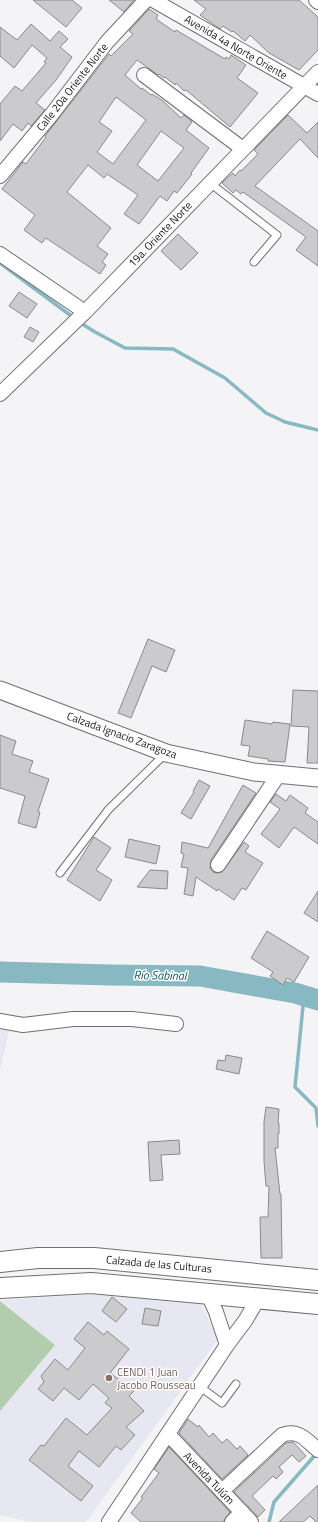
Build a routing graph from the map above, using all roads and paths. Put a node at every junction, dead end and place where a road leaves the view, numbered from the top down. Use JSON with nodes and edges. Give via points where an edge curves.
{"nodes":[{"id":1,"x":146,"y":0,"type":"edge"},
{"id":2,"x":153,"y":0,"type":"edge"},
{"id":3,"x":318,"y":72,"type":"edge"},
{"id":4,"x":144,"y":75,"type":"dead end"},
{"id":5,"x":304,"y":86,"type":"junction"},
{"id":6,"x":318,"y":94,"type":"edge"},
{"id":7,"x":243,"y":149,"type":"junction"},
{"id":8,"x":0,"y":176,"type":"edge"},
{"id":9,"x":210,"y":183,"type":"junction"},
{"id":10,"x":0,"y":254,"type":"edge"},
{"id":11,"x":254,"y":262,"type":"dead end"},
{"id":12,"x":82,"y":314,"type":"junction"},
{"id":13,"x":0,"y":394,"type":"edge"},
{"id":14,"x":0,"y":690,"type":"edge"},
{"id":15,"x":166,"y":753,"type":"junction"},
{"id":16,"x":279,"y":774,"type":"junction"},
{"id":17,"x":318,"y":778,"type":"edge"},
{"id":18,"x":218,"y":865,"type":"dead end"},
{"id":19,"x":60,"y":873,"type":"dead end"},
{"id":20,"x":0,"y":1021,"type":"edge"},
{"id":21,"x":176,"y":1024,"type":"dead end"},
{"id":22,"x":121,"y":1260,"type":"junction"},
{"id":23,"x":0,"y":1262,"type":"edge"},
{"id":24,"x":313,"y":1280,"type":"edge"},
{"id":25,"x":121,"y":1286,"type":"junction"},
{"id":26,"x":0,"y":1288,"type":"edge"},
{"id":27,"x":208,"y":1294,"type":"junction"},
{"id":28,"x":258,"y":1299,"type":"junction"},
{"id":29,"x":315,"y":1304,"type":"edge"},
{"id":30,"x":227,"y":1345,"type":"junction"},
{"id":31,"x":236,"y":1384,"type":"dead end"},
{"id":32,"x":199,"y":1386,"type":"junction"},
{"id":33,"x":168,"y":1434,"type":"junction"},
{"id":34,"x":315,"y":1447,"type":"edge"},
{"id":35,"x":222,"y":1491,"type":"junction"},
{"id":36,"x":242,"y":1519,"type":"edge"},
{"id":37,"x":114,"y":1520,"type":"edge"}],
"edges":[{"from":1,"to":8,"type":"street","name":"Calle 20a Oriente Norte","via":[[108,42]]},
{"from":2,"to":5,"type":"street","name":"Avenida 4a Norte Oriente"},
{"from":3,"to":5,"type":"street","name":"19a. Oriente Norte"},
{"from":4,"to":7,"type":"street"},
{"from":5,"to":6,"type":"street","name":"Avenida 4a Norte Oriente"},
{"from":5,"to":7,"type":"street","name":"19a. Oriente Norte"},
{"from":7,"to":9,"type":"street","name":"19a. Oriente Norte"},
{"from":9,"to":11,"type":"lane","via":[[277,235]]},
{"from":9,"to":12,"type":"street","name":"19a. Oriente Norte"},
{"from":10,"to":12,"type":"street"},
{"from":12,"to":13,"type":"street","name":"19a. Oriente Norte"},
{"from":14,"to":15,"type":"street","name":"Calzada Ignacio Zaragoza"},
{"from":15,"to":16,"type":"street","name":"Calzada Ignacio Zaragoza","via":[[254,772]]},
{"from":15,"to":19,"type":"lane","via":[[108,810]]},
{"from":16,"to":17,"type":"street","name":"Calzada Ignacio Zaragoza"},
{"from":16,"to":18,"type":"street"},
{"from":20,"to":21,"type":"street","via":[[23,1025],[73,1019],[132,1019]]},
{"from":22,"to":23,"type":"main road","name":"Calzada de las Culturas","via":[[38,1258]]},
{"from":22,"to":24,"type":"main road","name":"Calzada de las Culturas"},
{"from":22,"to":25,"type":"main road"},
{"from":25,"to":26,"type":"main road","via":[[91,1283]]},
{"from":25,"to":27,"type":"main road"},
{"from":27,"to":28,"type":"main road"},
{"from":27,"to":30,"type":"street"},
{"from":28,"to":29,"type":"main road"},
{"from":28,"to":30,"type":"street"},
{"from":30,"to":32,"type":"street"},
{"from":31,"to":32,"type":"lane","via":[[222,1403]]},
{"from":32,"to":33,"type":"street"},
{"from":33,"to":35,"type":"street","name":"Avenida Tulúm"},
{"from":33,"to":37,"type":"street"},
{"from":34,"to":35,"type":"street","via":[[298,1434],[290,1432],[282,1435]]},
{"from":35,"to":36,"type":"street","name":"Avenida Tulúm"}]}
